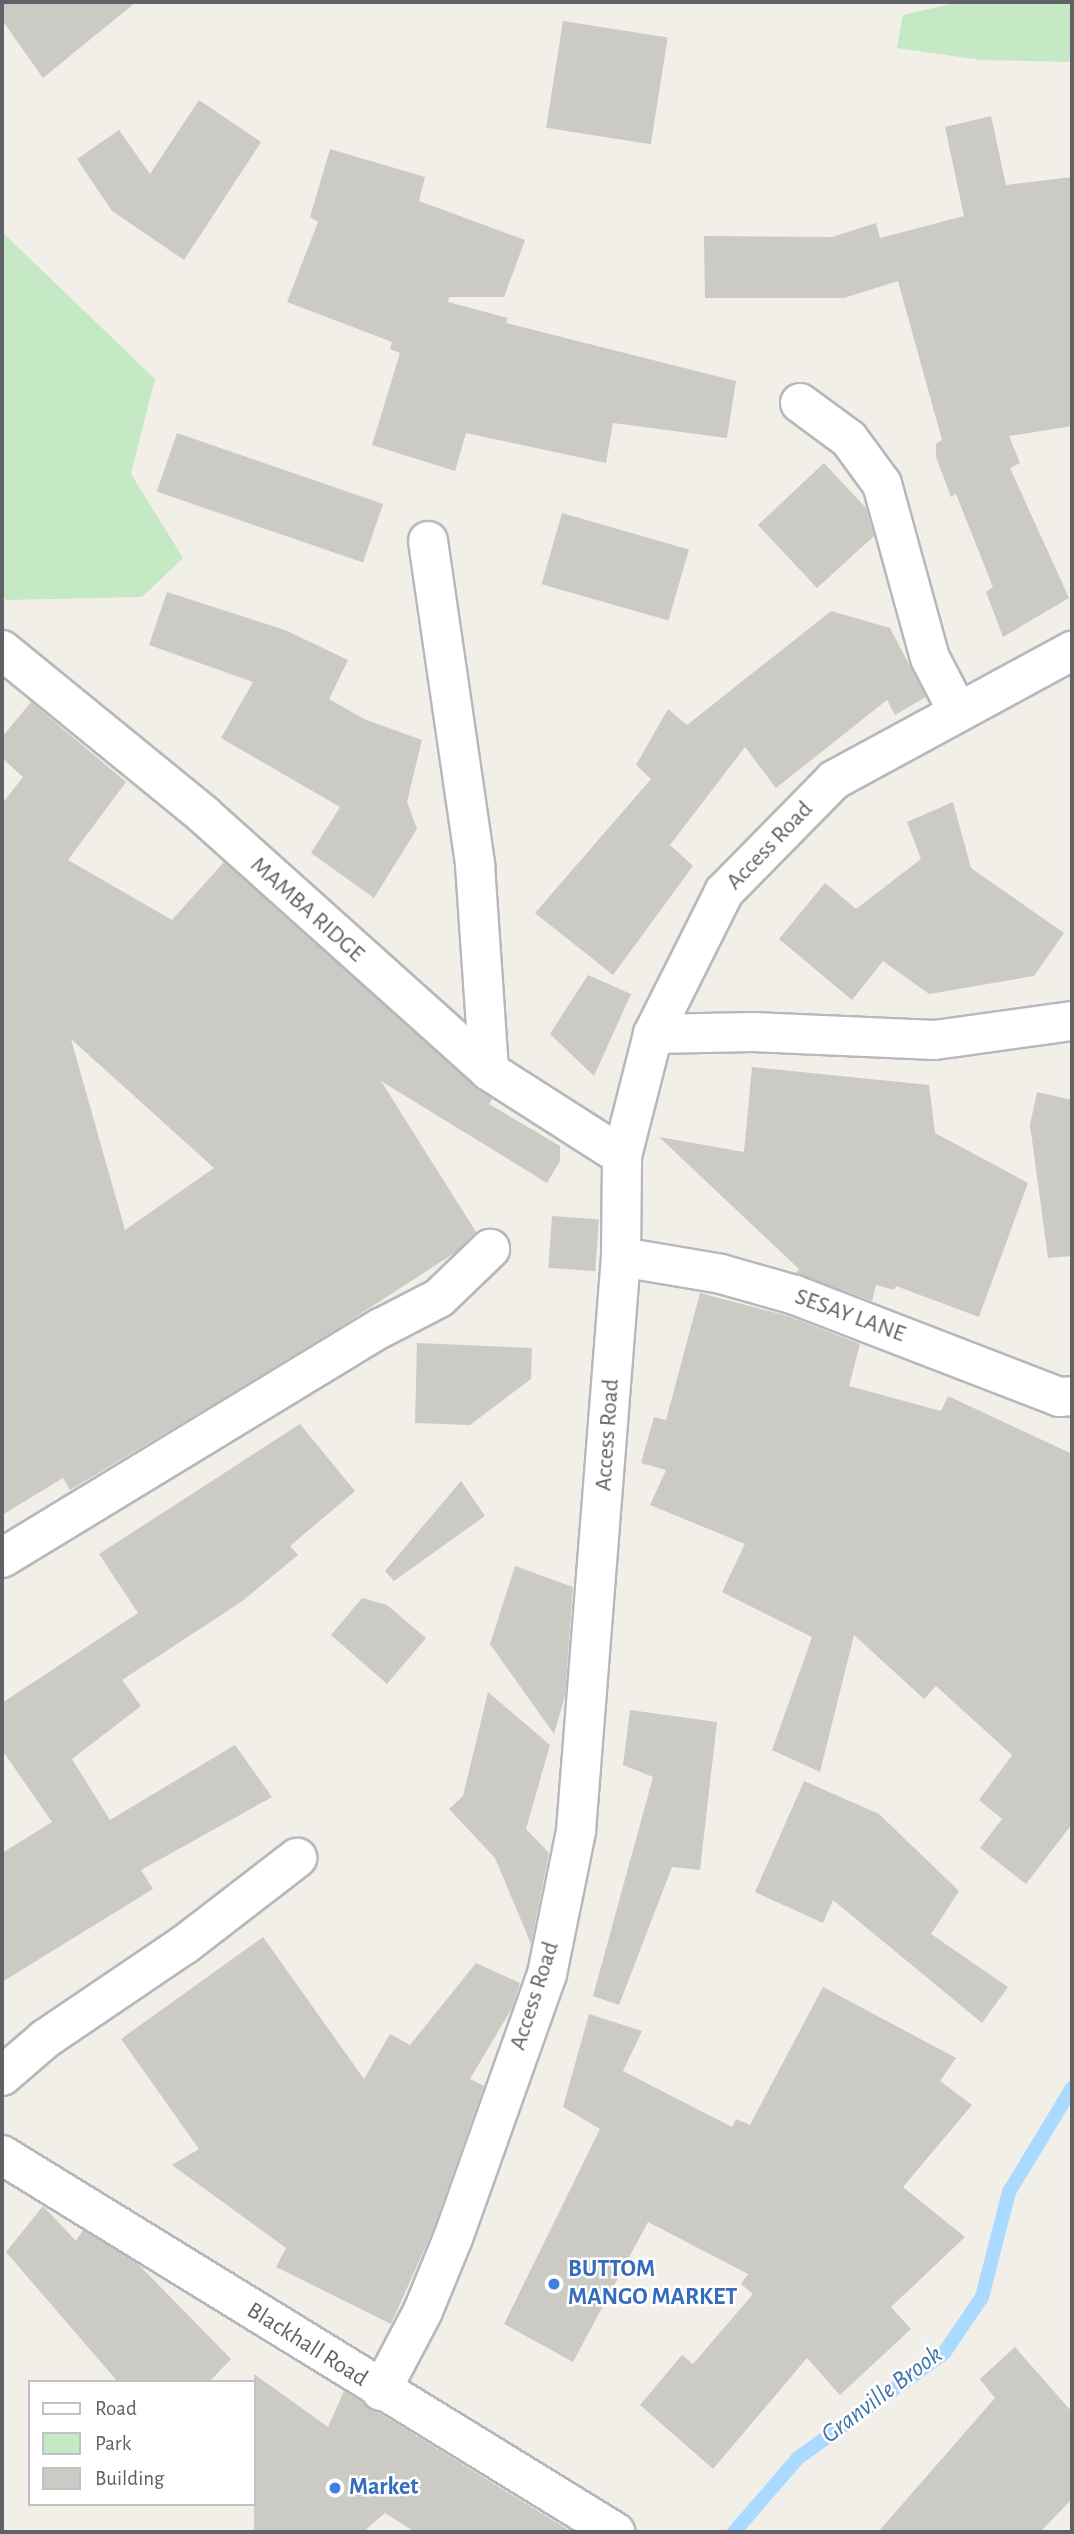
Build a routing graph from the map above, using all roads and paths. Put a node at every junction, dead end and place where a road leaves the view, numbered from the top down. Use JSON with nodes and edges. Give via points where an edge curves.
{"nodes":[{"id":1,"x":800,"y":403,"type":"dead end"},
{"id":2,"x":428,"y":541,"type":"dead end"},
{"id":3,"x":2,"y":650,"type":"edge"},
{"id":4,"x":1072,"y":652,"type":"edge"},
{"id":5,"x":958,"y":712,"type":"junction"},
{"id":6,"x":1072,"y":1021,"type":"edge"},
{"id":7,"x":653,"y":1034,"type":"junction"},
{"id":8,"x":489,"y":1072,"type":"junction"},
{"id":9,"x":622,"y":1156,"type":"junction"},
{"id":10,"x":490,"y":1249,"type":"dead end"},
{"id":11,"x":621,"y":1257,"type":"junction"},
{"id":12,"x":1072,"y":1396,"type":"edge"},
{"id":13,"x":2,"y":1558,"type":"edge"},
{"id":14,"x":297,"y":1858,"type":"dead end"},
{"id":15,"x":2,"y":2076,"type":"edge"},
{"id":16,"x":2,"y":2155,"type":"edge"},
{"id":17,"x":381,"y":2391,"type":"junction"},
{"id":18,"x":615,"y":2532,"type":"edge"}],
"edges":[{"from":1,"to":5,"type":"street","via":[[849,439],[882,484],[930,658]]},
{"from":2,"to":8,"type":"street","via":[[475,865]]},
{"from":3,"to":8,"type":"street","name":"MAMBA RIDGE","via":[[204,816]]},
{"from":4,"to":5,"type":"street","name":"Access Road"},
{"from":5,"to":7,"type":"street","name":"Access Road","via":[[834,780],[724,892]]},
{"from":6,"to":7,"type":"street","via":[[935,1040],[753,1032]]},
{"from":7,"to":9,"type":"street","name":"Access Road"},
{"from":8,"to":9,"type":"street","name":"MAMBA RIDGE"},
{"from":9,"to":11,"type":"street","name":"Access Road"},
{"from":10,"to":13,"type":"street","via":[[439,1298]]},
{"from":11,"to":12,"type":"street","name":"SESAY LANE","via":[[721,1274],[795,1296],[1059,1397]]},
{"from":11,"to":17,"type":"street","name":"Access Road","via":[[576,1831],[547,1974],[453,2238],[423,2311]]},
{"from":14,"to":15,"type":"street","via":[[184,1944],[45,2039]]},
{"from":16,"to":17,"type":"street","name":"Blackhall Road"},
{"from":17,"to":18,"type":"street","name":"Blackhall Road"}]}
